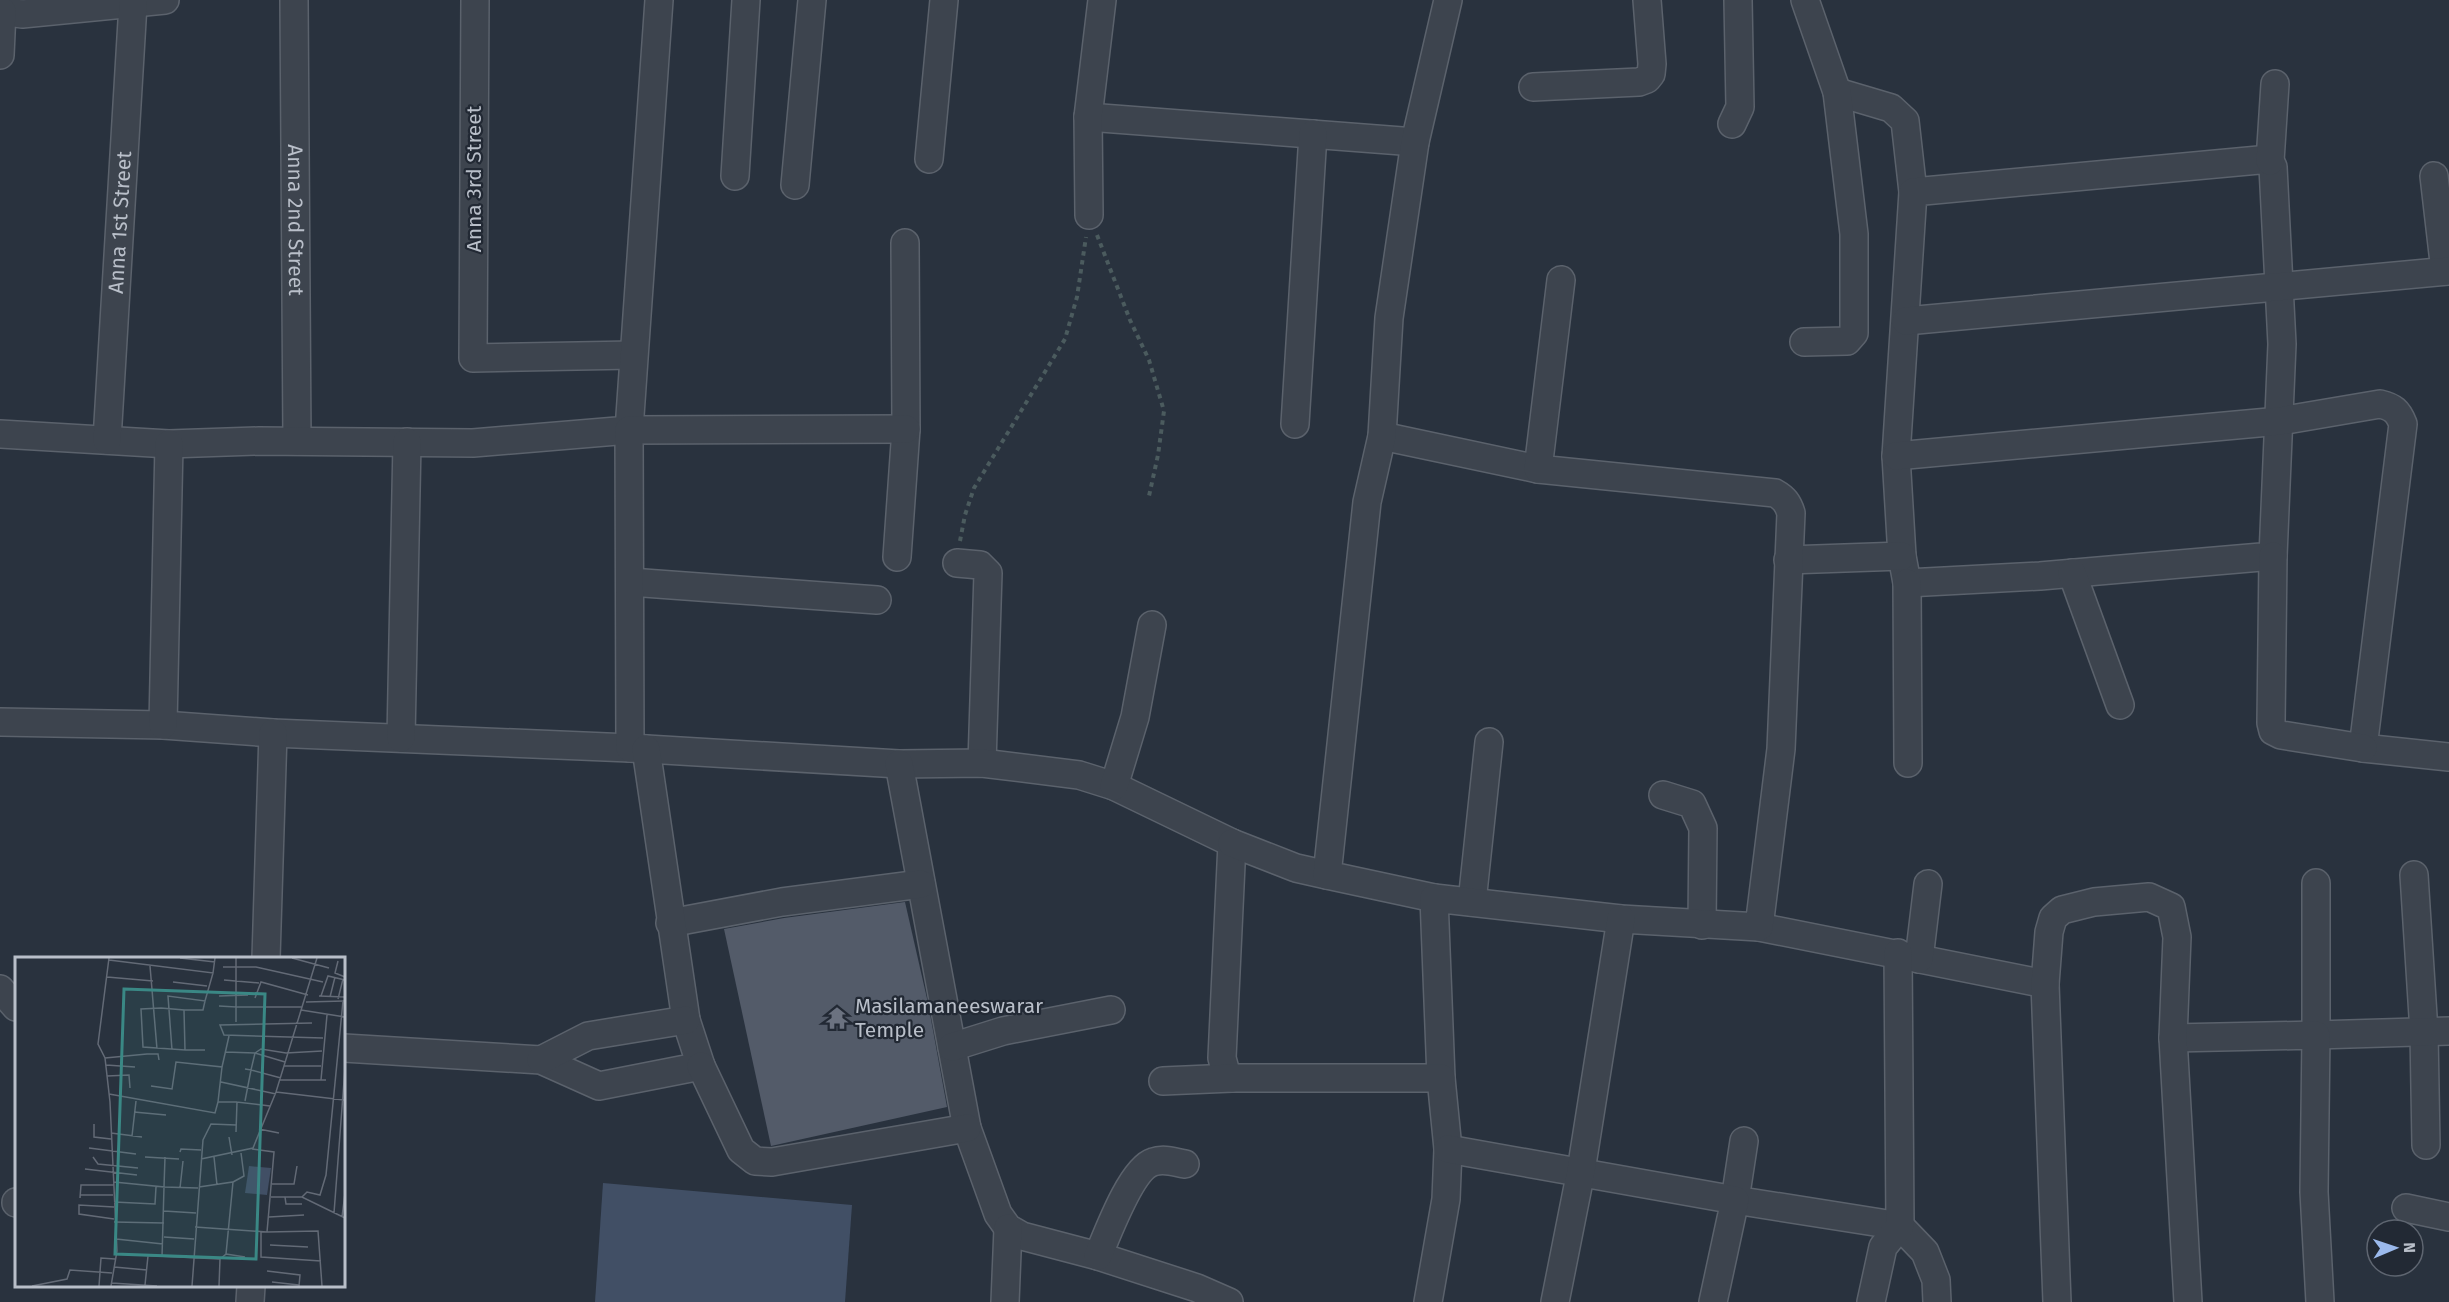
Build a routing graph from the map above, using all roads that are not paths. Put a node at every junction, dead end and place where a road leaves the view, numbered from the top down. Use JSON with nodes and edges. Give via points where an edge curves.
{"nodes":[{"id":1,"x":165,"y":0,"type":"edge"},
{"id":2,"x":294,"y":0,"type":"edge"},
{"id":3,"x":475,"y":0,"type":"edge"},
{"id":4,"x":659,"y":0,"type":"edge"},
{"id":5,"x":746,"y":0,"type":"edge"},
{"id":6,"x":812,"y":0,"type":"edge"},
{"id":7,"x":945,"y":0,"type":"edge"},
{"id":8,"x":1102,"y":0,"type":"edge"},
{"id":9,"x":1448,"y":0,"type":"edge"},
{"id":10,"x":1647,"y":0,"type":"edge"},
{"id":11,"x":1738,"y":0,"type":"edge"},
{"id":12,"x":1805,"y":0,"type":"edge"},
{"id":13,"x":133,"y":4,"type":"junction"},
{"id":14,"x":1,"y":11,"type":"edge"},
{"id":15,"x":0,"y":55,"type":"edge"},
{"id":16,"x":2275,"y":84,"type":"dead end"},
{"id":17,"x":1533,"y":87,"type":"dead end"},
{"id":18,"x":1837,"y":93,"type":"junction"},
{"id":19,"x":1088,"y":117,"type":"junction"},
{"id":20,"x":1732,"y":124,"type":"dead end"},
{"id":21,"x":1313,"y":134,"type":"junction"},
{"id":22,"x":1415,"y":142,"type":"junction"},
{"id":23,"x":930,"y":159,"type":"dead end"},
{"id":24,"x":2270,"y":161,"type":"junction"},
{"id":25,"x":735,"y":176,"type":"dead end"},
{"id":26,"x":2434,"y":176,"type":"dead end"},
{"id":27,"x":795,"y":185,"type":"dead end"},
{"id":28,"x":1913,"y":192,"type":"junction"},
{"id":29,"x":1089,"y":215,"type":"road end"},
{"id":30,"x":905,"y":243,"type":"dead end"},
{"id":31,"x":2447,"y":271,"type":"edge"},
{"id":32,"x":1561,"y":280,"type":"dead end"},
{"id":33,"x":2279,"y":287,"type":"junction"},
{"id":34,"x":1906,"y":321,"type":"junction"},
{"id":35,"x":1804,"y":342,"type":"dead end"},
{"id":36,"x":633,"y":355,"type":"junction"},
{"id":37,"x":2280,"y":421,"type":"junction"},
{"id":38,"x":1294,"y":424,"type":"dead end"},
{"id":39,"x":906,"y":429,"type":"junction"},
{"id":40,"x":629,"y":430,"type":"junction"},
{"id":41,"x":0,"y":434,"type":"edge"},
{"id":42,"x":1382,"y":436,"type":"junction"},
{"id":43,"x":107,"y":440,"type":"junction"},
{"id":44,"x":297,"y":441,"type":"junction"},
{"id":45,"x":407,"y":441,"type":"junction"},
{"id":46,"x":169,"y":444,"type":"junction"},
{"id":47,"x":1896,"y":456,"type":"junction"},
{"id":48,"x":1538,"y":469,"type":"junction"},
{"id":49,"x":1902,"y":556,"type":"junction"},
{"id":50,"x":2273,"y":556,"type":"junction"},
{"id":51,"x":897,"y":557,"type":"dead end"},
{"id":52,"x":1788,"y":560,"type":"junction"},
{"id":53,"x":957,"y":563,"type":"road end"},
{"id":54,"x":2072,"y":573,"type":"junction"},
{"id":55,"x":630,"y":582,"type":"junction"},
{"id":56,"x":1907,"y":583,"type":"junction"},
{"id":57,"x":877,"y":600,"type":"dead end"},
{"id":58,"x":1152,"y":625,"type":"dead end"},
{"id":59,"x":2120,"y":705,"type":"dead end"},
{"id":60,"x":0,"y":722,"type":"edge"},
{"id":61,"x":163,"y":725,"type":"junction"},
{"id":62,"x":273,"y":733,"type":"junction"},
{"id":63,"x":401,"y":738,"type":"junction"},
{"id":64,"x":1489,"y":742,"type":"dead end"},
{"id":65,"x":638,"y":748,"type":"junction"},
{"id":66,"x":2363,"y":748,"type":"junction"},
{"id":67,"x":2449,"y":757,"type":"edge"},
{"id":68,"x":1908,"y":763,"type":"dead end"},
{"id":69,"x":899,"y":764,"type":"junction"},
{"id":70,"x":982,"y":764,"type":"junction"},
{"id":71,"x":1114,"y":786,"type":"junction"},
{"id":72,"x":1663,"y":795,"type":"dead end"},
{"id":73,"x":1232,"y":843,"type":"junction"},
{"id":74,"x":1327,"y":875,"type":"junction"},
{"id":75,"x":2414,"y":875,"type":"dead end"},
{"id":76,"x":2316,"y":883,"type":"dead end"},
{"id":77,"x":921,"y":884,"type":"junction"},
{"id":78,"x":1928,"y":884,"type":"dead end"},
{"id":79,"x":1434,"y":898,"type":"junction"},
{"id":80,"x":1472,"y":902,"type":"junction"},
{"id":81,"x":1621,"y":919,"type":"junction"},
{"id":82,"x":670,"y":923,"type":"junction"},
{"id":83,"x":1702,"y":925,"type":"junction"},
{"id":84,"x":1759,"y":927,"type":"junction"},
{"id":85,"x":1909,"y":956,"type":"junction"},
{"id":86,"x":266,"y":957,"type":"edge"},
{"id":87,"x":2045,"y":984,"type":"junction"},
{"id":88,"x":0,"y":989,"type":"edge"},
{"id":89,"x":15,"y":1006,"type":"edge"},
{"id":90,"x":1111,"y":1010,"type":"dead end"},
{"id":91,"x":686,"y":1020,"type":"junction"},
{"id":92,"x":2436,"y":1031,"type":"edge"},
{"id":93,"x":2316,"y":1035,"type":"junction"},
{"id":94,"x":2173,"y":1038,"type":"junction"},
{"id":95,"x":952,"y":1047,"type":"junction"},
{"id":96,"x":345,"y":1048,"type":"edge"},
{"id":97,"x":541,"y":1060,"type":"junction"},
{"id":98,"x":701,"y":1066,"type":"junction"},
{"id":99,"x":1232,"y":1078,"type":"junction"},
{"id":100,"x":1442,"y":1078,"type":"junction"},
{"id":101,"x":1163,"y":1081,"type":"dead end"},
{"id":102,"x":967,"y":1128,"type":"junction"},
{"id":103,"x":1744,"y":1141,"type":"dead end"},
{"id":104,"x":2426,"y":1145,"type":"dead end"},
{"id":105,"x":1448,"y":1149,"type":"junction"},
{"id":106,"x":1185,"y":1164,"type":"dead end"},
{"id":107,"x":1581,"y":1171,"type":"junction"},
{"id":108,"x":1735,"y":1200,"type":"junction"},
{"id":109,"x":2406,"y":1208,"type":"dead end"},
{"id":110,"x":2449,"y":1217,"type":"edge"},
{"id":111,"x":1900,"y":1226,"type":"junction"},
{"id":112,"x":1008,"y":1228,"type":"junction"},
{"id":113,"x":1098,"y":1256,"type":"junction"},
{"id":114,"x":251,"y":1287,"type":"edge"},
{"id":115,"x":1195,"y":1295,"type":"edge"},
{"id":116,"x":250,"y":1302,"type":"edge"},
{"id":117,"x":1005,"y":1302,"type":"edge"},
{"id":118,"x":1229,"y":1302,"type":"edge"},
{"id":119,"x":1428,"y":1302,"type":"edge"},
{"id":120,"x":1555,"y":1302,"type":"edge"},
{"id":121,"x":1713,"y":1302,"type":"edge"},
{"id":122,"x":1871,"y":1302,"type":"edge"},
{"id":123,"x":1937,"y":1302,"type":"edge"},
{"id":124,"x":2057,"y":1302,"type":"edge"},
{"id":125,"x":2188,"y":1302,"type":"edge"},
{"id":126,"x":2320,"y":1302,"type":"edge"}],
"edges":[{"from":1,"to":13,"type":"street"},
{"from":2,"to":44,"type":"street","name":"Anna 2nd Street"},
{"from":3,"to":36,"type":"street","name":"Anna 3rd Street","via":[[473,358]]},
{"from":4,"to":36,"type":"street"},
{"from":5,"to":25,"type":"street"},
{"from":6,"to":27,"type":"street"},
{"from":7,"to":23,"type":"street"},
{"from":8,"to":19,"type":"street"},
{"from":9,"to":22,"type":"street"},
{"from":10,"to":17,"type":"street","via":[[1652,64],[1647,79]]},
{"from":11,"to":20,"type":"street","via":[[1740,107]]},
{"from":12,"to":18,"type":"street"},
{"from":13,"to":14,"type":"street","via":[[22,14]]},
{"from":13,"to":43,"type":"street","name":"Anna 1st Street"},
{"from":14,"to":15,"type":"street"},
{"from":16,"to":24,"type":"street"},
{"from":18,"to":28,"type":"street","via":[[1891,108],[1905,121]]},
{"from":18,"to":35,"type":"street","via":[[1854,234],[1854,333],[1847,341]]},
{"from":19,"to":21,"type":"street"},
{"from":19,"to":29,"type":"street"},
{"from":21,"to":22,"type":"street"},
{"from":21,"to":38,"type":"street"},
{"from":22,"to":42,"type":"street","via":[[1389,318]]},
{"from":24,"to":28,"type":"street"},
{"from":24,"to":33,"type":"street"},
{"from":26,"to":31,"type":"street"},
{"from":28,"to":34,"type":"street"},
{"from":30,"to":39,"type":"street"},
{"from":31,"to":33,"type":"street"},
{"from":32,"to":48,"type":"street"},
{"from":33,"to":34,"type":"street"},
{"from":33,"to":37,"type":"street"},
{"from":34,"to":47,"type":"street"},
{"from":36,"to":40,"type":"street"},
{"from":37,"to":47,"type":"street"},
{"from":37,"to":50,"type":"street"},
{"from":37,"to":66,"type":"street","via":[[2380,404],[2394,408],[2403,424]]},
{"from":39,"to":40,"type":"street"},
{"from":39,"to":51,"type":"street"},
{"from":40,"to":45,"type":"street","via":[[473,442]]},
{"from":40,"to":55,"type":"street"},
{"from":41,"to":43,"type":"street"},
{"from":42,"to":48,"type":"street"},
{"from":42,"to":74,"type":"street","via":[[1367,502]]},
{"from":43,"to":46,"type":"street"},
{"from":44,"to":45,"type":"street"},
{"from":44,"to":46,"type":"street"},
{"from":45,"to":63,"type":"street"},
{"from":46,"to":61,"type":"street"},
{"from":47,"to":49,"type":"street"},
{"from":48,"to":52,"type":"street","via":[[1775,493],[1783,498],[1791,513]]},
{"from":49,"to":52,"type":"street"},
{"from":49,"to":56,"type":"street"},
{"from":50,"to":54,"type":"street"},
{"from":50,"to":66,"type":"street","via":[[2273,731]]},
{"from":52,"to":84,"type":"street","via":[[1781,749]]},
{"from":53,"to":70,"type":"street","via":[[980,565],[988,573]]},
{"from":54,"to":56,"type":"street"},
{"from":54,"to":59,"type":"street"},
{"from":55,"to":57,"type":"street"},
{"from":55,"to":65,"type":"street"},
{"from":56,"to":68,"type":"street"},
{"from":58,"to":71,"type":"street","via":[[1135,717]]},
{"from":60,"to":61,"type":"street"},
{"from":61,"to":62,"type":"street"},
{"from":62,"to":63,"type":"street"},
{"from":62,"to":86,"type":"street"},
{"from":63,"to":65,"type":"street"},
{"from":64,"to":80,"type":"street"},
{"from":65,"to":69,"type":"street"},
{"from":65,"to":82,"type":"street"},
{"from":66,"to":67,"type":"street"},
{"from":69,"to":70,"type":"street"},
{"from":69,"to":77,"type":"street"},
{"from":70,"to":71,"type":"street","via":[[1079,775]]},
{"from":71,"to":73,"type":"street"},
{"from":72,"to":83,"type":"street","via":[[1692,804],[1703,828]]},
{"from":73,"to":74,"type":"street","via":[[1296,868]]},
{"from":73,"to":99,"type":"street","via":[[1222,1058],[1226,1073]]},
{"from":74,"to":79,"type":"street"},
{"from":75,"to":92,"type":"street"},
{"from":76,"to":93,"type":"street"},
{"from":77,"to":82,"type":"street","via":[[782,902]]},
{"from":77,"to":95,"type":"street"},
{"from":78,"to":85,"type":"street"},
{"from":79,"to":80,"type":"street"},
{"from":79,"to":100,"type":"street"},
{"from":80,"to":81,"type":"street"},
{"from":81,"to":83,"type":"street"},
{"from":81,"to":107,"type":"street"},
{"from":82,"to":91,"type":"street"},
{"from":83,"to":84,"type":"street"},
{"from":84,"to":85,"type":"street"},
{"from":85,"to":87,"type":"street"},
{"from":85,"to":111,"type":"street"},
{"from":87,"to":94,"type":"street","via":[[2049,932],[2053,918],[2062,910],[2094,902],[2149,897],[2170,907],[2177,937]]},
{"from":87,"to":124,"type":"street"},
{"from":88,"to":89,"type":"street"},
{"from":90,"to":95,"type":"street","via":[[1004,1031]]},
{"from":91,"to":97,"type":"street","via":[[588,1036]]},
{"from":91,"to":98,"type":"street"},
{"from":92,"to":93,"type":"street"},
{"from":92,"to":104,"type":"street"},
{"from":93,"to":94,"type":"street"},
{"from":93,"to":126,"type":"street","via":[[2314,1192]]},
{"from":94,"to":125,"type":"street"},
{"from":95,"to":102,"type":"street"},
{"from":96,"to":97,"type":"street"},
{"from":97,"to":98,"type":"street","via":[[599,1086]]},
{"from":98,"to":102,"type":"street","via":[[741,1150],[755,1161],[772,1162]]},
{"from":99,"to":100,"type":"street"},
{"from":99,"to":101,"type":"street"},
{"from":100,"to":105,"type":"street"},
{"from":102,"to":112,"type":"street","via":[[998,1214]]},
{"from":103,"to":108,"type":"street"},
{"from":105,"to":107,"type":"street"},
{"from":105,"to":119,"type":"street","via":[[1446,1199]]},
{"from":106,"to":113,"type":"street","via":[[1151,1162],[1135,1178]]},
{"from":107,"to":108,"type":"street"},
{"from":107,"to":120,"type":"street"},
{"from":108,"to":111,"type":"street"},
{"from":108,"to":121,"type":"street"},
{"from":109,"to":110,"type":"street"},
{"from":111,"to":122,"type":"street","via":[[1883,1247]]},
{"from":111,"to":123,"type":"street","via":[[1925,1252],[1936,1280]]},
{"from":112,"to":113,"type":"street","via":[[1022,1236]]},
{"from":112,"to":117,"type":"street"},
{"from":113,"to":115,"type":"street"},
{"from":114,"to":116,"type":"street"},
{"from":115,"to":118,"type":"street"}]}
